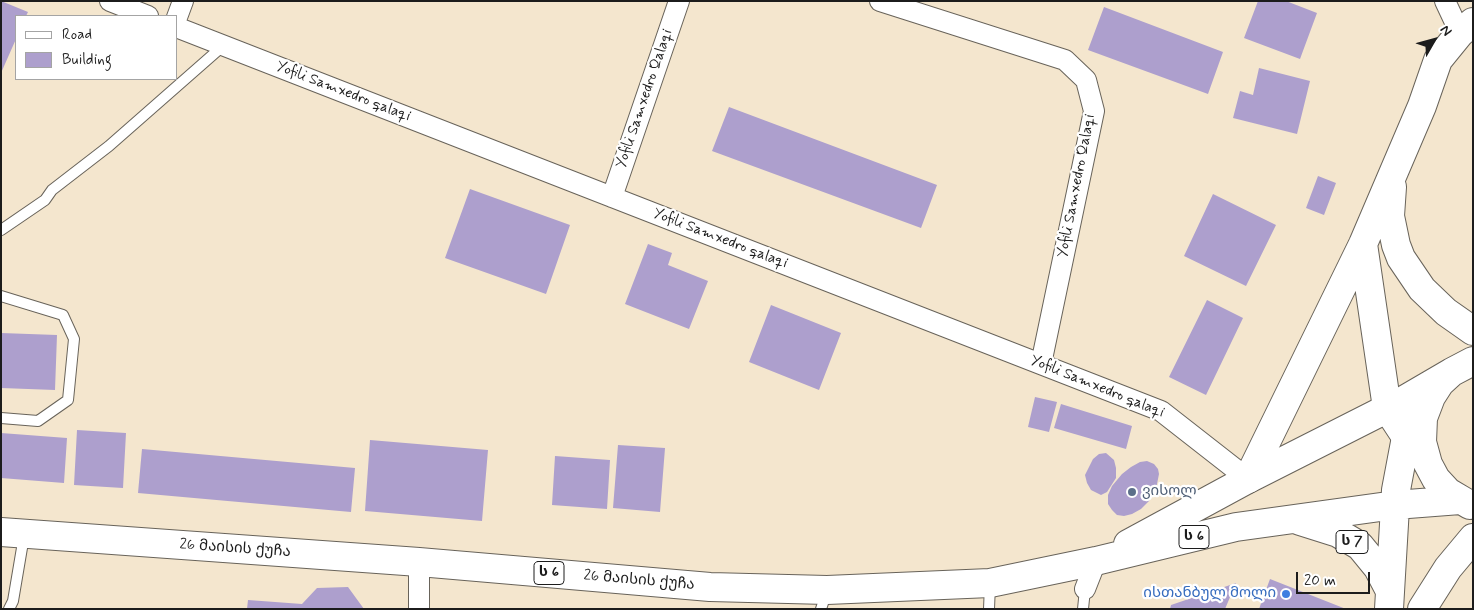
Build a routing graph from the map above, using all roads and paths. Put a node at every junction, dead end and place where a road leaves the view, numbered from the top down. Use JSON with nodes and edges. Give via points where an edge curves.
{"nodes":[{"id":1,"x":110,"y":1,"type":"edge"},
{"id":2,"x":184,"y":1,"type":"edge"},
{"id":3,"x":679,"y":1,"type":"edge"},
{"id":4,"x":880,"y":1,"type":"edge"},
{"id":5,"x":1445,"y":1,"type":"edge"},
{"id":6,"x":145,"y":15,"type":"edge"},
{"id":7,"x":178,"y":15,"type":"edge"},
{"id":8,"x":178,"y":28,"type":"edge"},
{"id":9,"x":1467,"y":28,"type":"edge"},
{"id":10,"x":224,"y":46,"type":"junction"},
{"id":11,"x":1393,"y":175,"type":"junction"},
{"id":12,"x":612,"y":197,"type":"junction"},
{"id":13,"x":1,"y":230,"type":"edge"},
{"id":14,"x":1363,"y":244,"type":"junction"},
{"id":15,"x":1,"y":296,"type":"edge"},
{"id":16,"x":1473,"y":331,"type":"edge"},
{"id":17,"x":1041,"y":364,"type":"junction"},
{"id":18,"x":1462,"y":367,"type":"edge"},
{"id":19,"x":1431,"y":397,"type":"junction"},
{"id":20,"x":1387,"y":408,"type":"junction"},
{"id":21,"x":1,"y":418,"type":"edge"},
{"id":22,"x":1406,"y":437,"type":"junction"},
{"id":23,"x":1428,"y":464,"type":"junction"},
{"id":24,"x":1248,"y":479,"type":"junction"},
{"id":25,"x":1466,"y":503,"type":"edge"},
{"id":26,"x":1395,"y":504,"type":"junction"},
{"id":27,"x":1294,"y":519,"type":"junction"},
{"id":28,"x":13,"y":534,"type":"edge"},
{"id":29,"x":1473,"y":538,"type":"edge"},
{"id":30,"x":1096,"y":561,"type":"junction"},
{"id":31,"x":419,"y":562,"type":"junction"},
{"id":32,"x":989,"y":596,"type":"edge"},
{"id":33,"x":824,"y":599,"type":"edge"},
{"id":34,"x":1084,"y":599,"type":"edge"},
{"id":35,"x":1390,"y":600,"type":"edge"},
{"id":36,"x":9,"y":609,"type":"edge"},
{"id":37,"x":419,"y":609,"type":"edge"},
{"id":38,"x":1422,"y":609,"type":"edge"}],
"edges":[{"from":1,"to":6,"type":"street"},
{"from":2,"to":7,"type":"street"},
{"from":3,"to":12,"type":"street","name":"Yofili Samxedro Qalaqi"},
{"from":4,"to":17,"type":"street","name":"Yofili Samxedro Qalaqi","via":[[1065,60],[1086,80],[1094,112]]},
{"from":5,"to":9,"type":"street"},
{"from":8,"to":10,"type":"street","name":"Yofili Samxedro qalaqi"},
{"from":9,"to":11,"type":"main road","via":[[1438,60]]},
{"from":10,"to":12,"type":"street","name":"Yofili Samxedro qalaqi"},
{"from":10,"to":13,"type":"lane","via":[[52,190],[45,200]]},
{"from":11,"to":14,"type":"main road"},
{"from":11,"to":16,"type":"main road","via":[[1390,216],[1401,258],[1422,289]]},
{"from":12,"to":17,"type":"street","name":"Yofili Samxedro qalaqi"},
{"from":14,"to":20,"type":"main road"},
{"from":14,"to":24,"type":"main road"},
{"from":15,"to":21,"type":"lane","via":[[63,315],[74,339],[68,400],[38,421]]},
{"from":17,"to":24,"type":"street","name":"Yofili Samxedro qalaqi","via":[[1161,411]]},
{"from":18,"to":19,"type":"main road","via":[[1440,383]]},
{"from":18,"to":20,"type":"main road","number":"ს 6"},
{"from":19,"to":22,"type":"main road","number":"ს 7"},
{"from":19,"to":23,"type":"main road","via":[[1423,418],[1422,442]]},
{"from":20,"to":22,"type":"main road"},
{"from":20,"to":24,"type":"main road","number":"ს 6"},
{"from":22,"to":23,"type":"main road"},
{"from":22,"to":26,"type":"main road","number":"ს 7"},
{"from":23,"to":25,"type":"main road","via":[[1448,492]]},
{"from":24,"to":30,"type":"main road","number":"ს 6"},
{"from":25,"to":26,"type":"main road","number":"ს 6"},
{"from":26,"to":27,"type":"main road","number":"ს 6"},
{"from":26,"to":35,"type":"main road","number":"ს 7"},
{"from":27,"to":30,"type":"main road","number":"ს 6","via":[[1236,527]]},
{"from":27,"to":35,"type":"main road","number":"ს 7","via":[[1338,533],[1360,546],[1378,568]]},
{"from":28,"to":31,"type":"main road","name":"26 მაისის ქუჩა","number":"ს 6"},
{"from":28,"to":36,"type":"lane","via":[[13,601]]},
{"from":29,"to":38,"type":"main road","via":[[1448,568]]},
{"from":30,"to":32,"type":"main road","name":"26 მაისის ქუჩა","number":"ს 6"},
{"from":30,"to":34,"type":"street"},
{"from":31,"to":33,"type":"main road","name":"26 მაისის ქუჩა","number":"ს 6"},
{"from":31,"to":37,"type":"street"},
{"from":32,"to":33,"type":"main road","name":"26 მაისის ქუჩა","number":"ს 6"}]}
